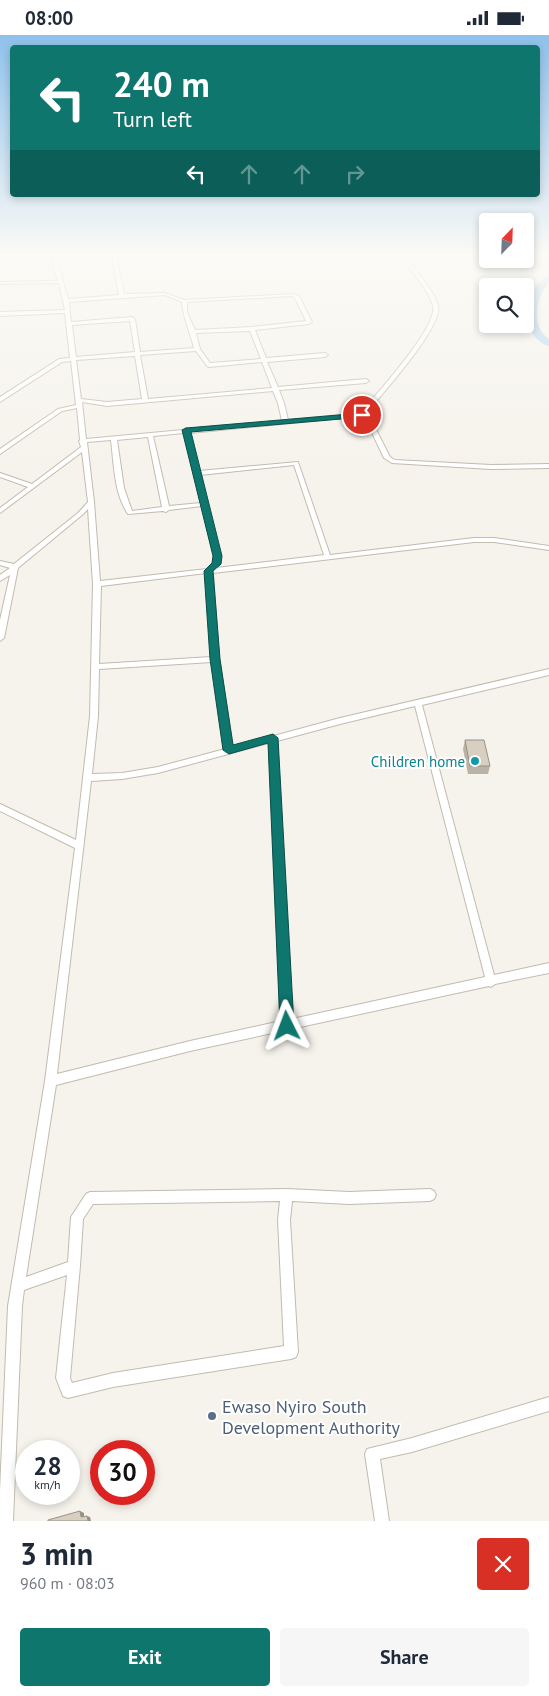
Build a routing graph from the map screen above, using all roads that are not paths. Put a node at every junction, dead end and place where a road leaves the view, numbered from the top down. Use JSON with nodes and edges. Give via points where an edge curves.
{"nodes":[{"id":1,"x":69,"y":324,"type":"edge"},
{"id":2,"x":133,"y":324,"type":"edge"},
{"id":3,"x":190,"y":324,"type":"edge"},
{"id":4,"x":290,"y":324,"type":"edge"},
{"id":5,"x":431,"y":324,"type":"edge"},
{"id":6,"x":252,"y":329,"type":"junction"},
{"id":7,"x":193,"y":332,"type":"junction"},
{"id":8,"x":197,"y":349,"type":"junction"},
{"id":9,"x":138,"y":354,"type":"junction"},
{"id":10,"x":325,"y":355,"type":"dead end"},
{"id":11,"x":73,"y":359,"type":"junction"},
{"id":12,"x":265,"y":361,"type":"junction"},
{"id":13,"x":366,"y":381,"type":"dead end"},
{"id":14,"x":274,"y":389,"type":"junction"},
{"id":15,"x":0,"y":400,"type":"edge"},
{"id":16,"x":145,"y":401,"type":"junction"},
{"id":17,"x":79,"y":403,"type":"junction"},
{"id":18,"x":365,"y":413,"type":"junction"},
{"id":19,"x":285,"y":422,"type":"junction"},
{"id":20,"x":186,"y":430,"type":"junction"},
{"id":21,"x":150,"y":434,"type":"junction"},
{"id":22,"x":114,"y":438,"type":"junction"},
{"id":23,"x":83,"y":445,"type":"junction"},
{"id":24,"x":0,"y":452,"type":"edge"},
{"id":25,"x":549,"y":465,"type":"edge"},
{"id":26,"x":198,"y":473,"type":"junction"},
{"id":27,"x":0,"y":475,"type":"edge"},
{"id":28,"x":33,"y":486,"type":"junction"},
{"id":29,"x":91,"y":502,"type":"junction"},
{"id":30,"x":205,"y":504,"type":"junction"},
{"id":31,"x":166,"y":510,"type":"junction"},
{"id":32,"x":0,"y":511,"type":"edge"},
{"id":33,"x":549,"y":548,"type":"edge"},
{"id":34,"x":328,"y":557,"type":"junction"},
{"id":35,"x":0,"y":563,"type":"edge"},
{"id":36,"x":15,"y":567,"type":"junction"},
{"id":37,"x":208,"y":571,"type":"junction"},
{"id":38,"x":0,"y":579,"type":"edge"},
{"id":39,"x":97,"y":584,"type":"junction"},
{"id":40,"x":0,"y":638,"type":"edge"},
{"id":41,"x":215,"y":659,"type":"junction"},
{"id":42,"x":95,"y":667,"type":"junction"},
{"id":43,"x":549,"y":672,"type":"edge"},
{"id":44,"x":418,"y":703,"type":"junction"},
{"id":45,"x":273,"y":738,"type":"junction"},
{"id":46,"x":229,"y":750,"type":"junction"},
{"id":47,"x":87,"y":779,"type":"junction"},
{"id":48,"x":0,"y":807,"type":"edge"},
{"id":49,"x":80,"y":846,"type":"junction"},
{"id":50,"x":549,"y":968,"type":"edge"},
{"id":51,"x":491,"y":982,"type":"junction"},
{"id":52,"x":287,"y":1026,"type":"junction"},
{"id":53,"x":51,"y":1081,"type":"junction"},
{"id":54,"x":287,"y":1195,"type":"junction"},
{"id":55,"x":430,"y":1195,"type":"dead end"},
{"id":56,"x":74,"y":1266,"type":"junction"},
{"id":57,"x":18,"y":1286,"type":"junction"},
{"id":58,"x":549,"y":1403,"type":"edge"},
{"id":59,"x":6,"y":1521,"type":"edge"},
{"id":60,"x":382,"y":1521,"type":"edge"}],
"edges":[{"from":1,"to":11,"type":"street"},
{"from":2,"to":9,"type":"street"},
{"from":3,"to":7,"type":"street"},
{"from":4,"to":6,"type":"street"},
{"from":5,"to":18,"type":"street","via":[[415,351]]},
{"from":6,"to":7,"type":"street"},
{"from":6,"to":12,"type":"street"},
{"from":7,"to":8,"type":"street"},
{"from":8,"to":9,"type":"street"},
{"from":8,"to":12,"type":"street","via":[[209,365]]},
{"from":9,"to":11,"type":"street"},
{"from":9,"to":16,"type":"street"},
{"from":10,"to":12,"type":"street"},
{"from":11,"to":15,"type":"street","via":[[61,360]]},
{"from":11,"to":17,"type":"street"},
{"from":12,"to":14,"type":"street"},
{"from":13,"to":14,"type":"street"},
{"from":14,"to":16,"type":"street"},
{"from":14,"to":19,"type":"street"},
{"from":16,"to":17,"type":"street"},
{"from":17,"to":23,"type":"street"},
{"from":17,"to":24,"type":"street","via":[[60,410]]},
{"from":18,"to":19,"type":"street"},
{"from":18,"to":25,"type":"street","via":[[387,457],[394,462],[491,467]]},
{"from":19,"to":20,"type":"street"},
{"from":20,"to":21,"type":"street"},
{"from":20,"to":26,"type":"street"},
{"from":21,"to":22,"type":"street"},
{"from":21,"to":31,"type":"street"},
{"from":22,"to":23,"type":"street"},
{"from":22,"to":31,"type":"street","via":[[127,509],[130,513]]},
{"from":23,"to":28,"type":"street"},
{"from":23,"to":29,"type":"street"},
{"from":26,"to":30,"type":"street"},
{"from":26,"to":34,"type":"street","via":[[296,463]]},
{"from":27,"to":28,"type":"street"},
{"from":28,"to":32,"type":"street"},
{"from":29,"to":36,"type":"street","via":[[80,515]]},
{"from":29,"to":39,"type":"street"},
{"from":30,"to":31,"type":"street"},
{"from":30,"to":37,"type":"street","via":[[218,561]]},
{"from":33,"to":34,"type":"street","via":[[485,539]]},
{"from":34,"to":37,"type":"street"},
{"from":35,"to":36,"type":"street"},
{"from":36,"to":38,"type":"street"},
{"from":36,"to":40,"type":"street"},
{"from":37,"to":39,"type":"street"},
{"from":37,"to":41,"type":"street"},
{"from":39,"to":42,"type":"street"},
{"from":41,"to":42,"type":"street"},
{"from":41,"to":46,"type":"street"},
{"from":42,"to":47,"type":"street"},
{"from":43,"to":44,"type":"street"},
{"from":44,"to":45,"type":"street"},
{"from":44,"to":51,"type":"street"},
{"from":45,"to":46,"type":"street"},
{"from":45,"to":52,"type":"street"},
{"from":46,"to":47,"type":"street","via":[[158,770]]},
{"from":47,"to":49,"type":"street"},
{"from":48,"to":49,"type":"street"},
{"from":49,"to":53,"type":"street"},
{"from":50,"to":51,"type":"street"},
{"from":51,"to":52,"type":"street"},
{"from":52,"to":53,"type":"street","via":[[190,1046]]},
{"from":53,"to":57,"type":"street"},
{"from":54,"to":55,"type":"street","via":[[350,1199]]},
{"from":54,"to":56,"type":"street","via":[[90,1198],[77,1217]]},
{"from":54,"to":56,"type":"street","via":[[284,1220],[291,1352],[113,1380],[68,1391],[63,1378]]},
{"from":56,"to":57,"type":"street"},
{"from":57,"to":59,"type":"street"},
{"from":58,"to":60,"type":"street","via":[[372,1454]]}]}
